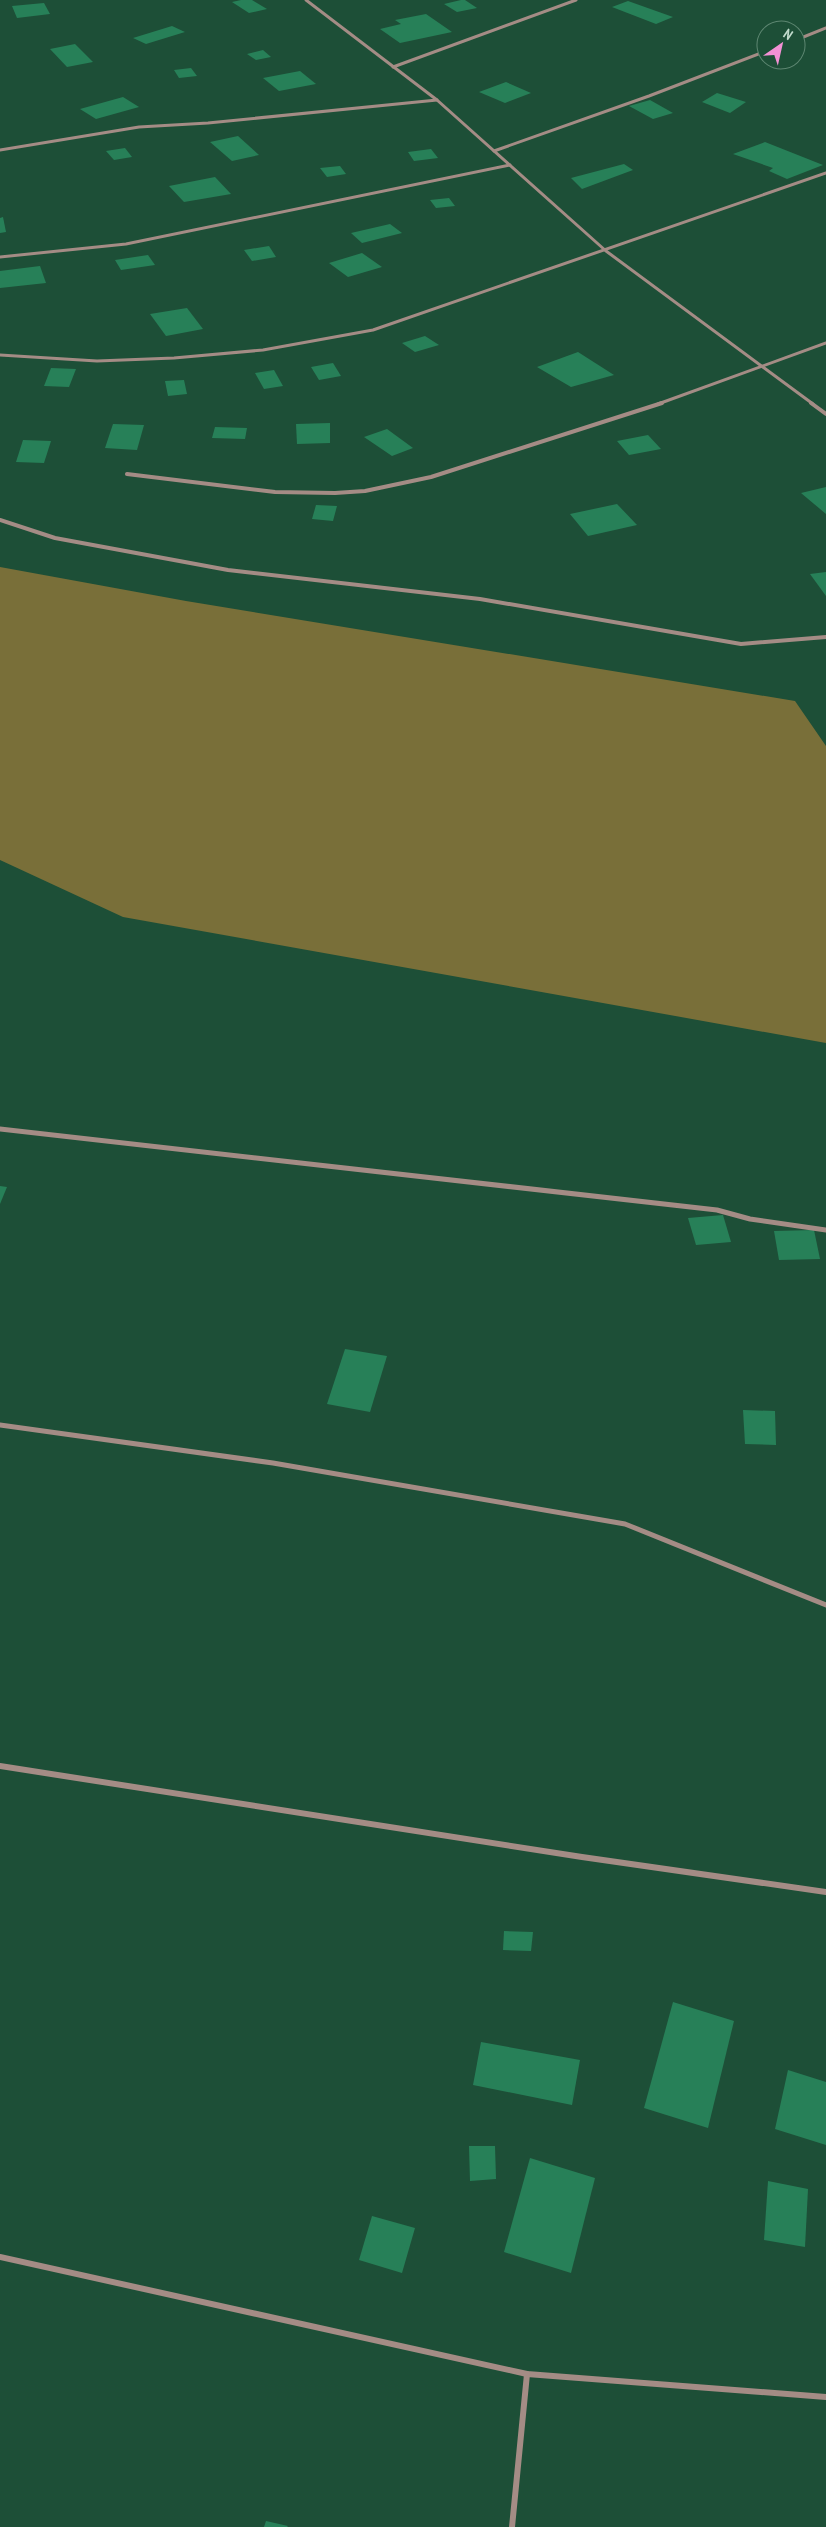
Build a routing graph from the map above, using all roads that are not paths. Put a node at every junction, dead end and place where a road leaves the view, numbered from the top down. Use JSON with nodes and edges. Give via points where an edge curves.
{"nodes":[{"id":1,"x":306,"y":0,"type":"edge"},
{"id":2,"x":576,"y":0,"type":"edge"},
{"id":3,"x":826,"y":28,"type":"edge"},
{"id":4,"x":806,"y":36,"type":"edge"},
{"id":5,"x":756,"y":55,"type":"edge"},
{"id":6,"x":393,"y":67,"type":"junction"},
{"id":7,"x":437,"y":100,"type":"junction"},
{"id":8,"x":0,"y":150,"type":"edge"},
{"id":9,"x":494,"y":151,"type":"junction"},
{"id":10,"x":510,"y":165,"type":"junction"},
{"id":11,"x":826,"y":173,"type":"edge"},
{"id":12,"x":606,"y":251,"type":"junction"},
{"id":13,"x":0,"y":257,"type":"edge"},
{"id":14,"x":826,"y":343,"type":"edge"},
{"id":15,"x":0,"y":355,"type":"edge"},
{"id":16,"x":763,"y":366,"type":"junction"},
{"id":17,"x":826,"y":414,"type":"edge"},
{"id":18,"x":127,"y":474,"type":"dead end"},
{"id":19,"x":0,"y":520,"type":"edge"},
{"id":20,"x":826,"y":637,"type":"edge"},
{"id":21,"x":0,"y":1129,"type":"edge"},
{"id":22,"x":826,"y":1230,"type":"edge"},
{"id":23,"x":0,"y":1426,"type":"edge"},
{"id":24,"x":826,"y":1605,"type":"edge"},
{"id":25,"x":0,"y":1766,"type":"edge"},
{"id":26,"x":826,"y":1892,"type":"edge"},
{"id":27,"x":0,"y":2257,"type":"edge"},
{"id":28,"x":527,"y":2374,"type":"junction"},
{"id":29,"x":826,"y":2397,"type":"edge"},
{"id":30,"x":512,"y":2527,"type":"edge"}],
"edges":[{"from":1,"to":6,"type":"street"},
{"from":2,"to":6,"type":"street"},
{"from":3,"to":4,"type":"street"},
{"from":5,"to":9,"type":"street"},
{"from":6,"to":7,"type":"street"},
{"from":7,"to":8,"type":"street","via":[[139,127]]},
{"from":7,"to":9,"type":"street"},
{"from":9,"to":10,"type":"street"},
{"from":10,"to":12,"type":"street"},
{"from":10,"to":13,"type":"street","via":[[126,244]]},
{"from":11,"to":12,"type":"street"},
{"from":12,"to":15,"type":"street","via":[[373,330],[263,350],[97,362]]},
{"from":12,"to":16,"type":"street"},
{"from":14,"to":16,"type":"street"},
{"from":16,"to":17,"type":"street"},
{"from":16,"to":18,"type":"street","via":[[565,436],[422,478],[365,491],[250,488]]},
{"from":19,"to":20,"type":"street","via":[[55,538],[228,570],[480,599],[741,644]]},
{"from":21,"to":22,"type":"street","via":[[717,1210]]},
{"from":23,"to":24,"type":"street","via":[[273,1463],[625,1524]]},
{"from":25,"to":26,"type":"street"},
{"from":27,"to":28,"type":"street"},
{"from":28,"to":29,"type":"street"},
{"from":28,"to":30,"type":"street"}]}
